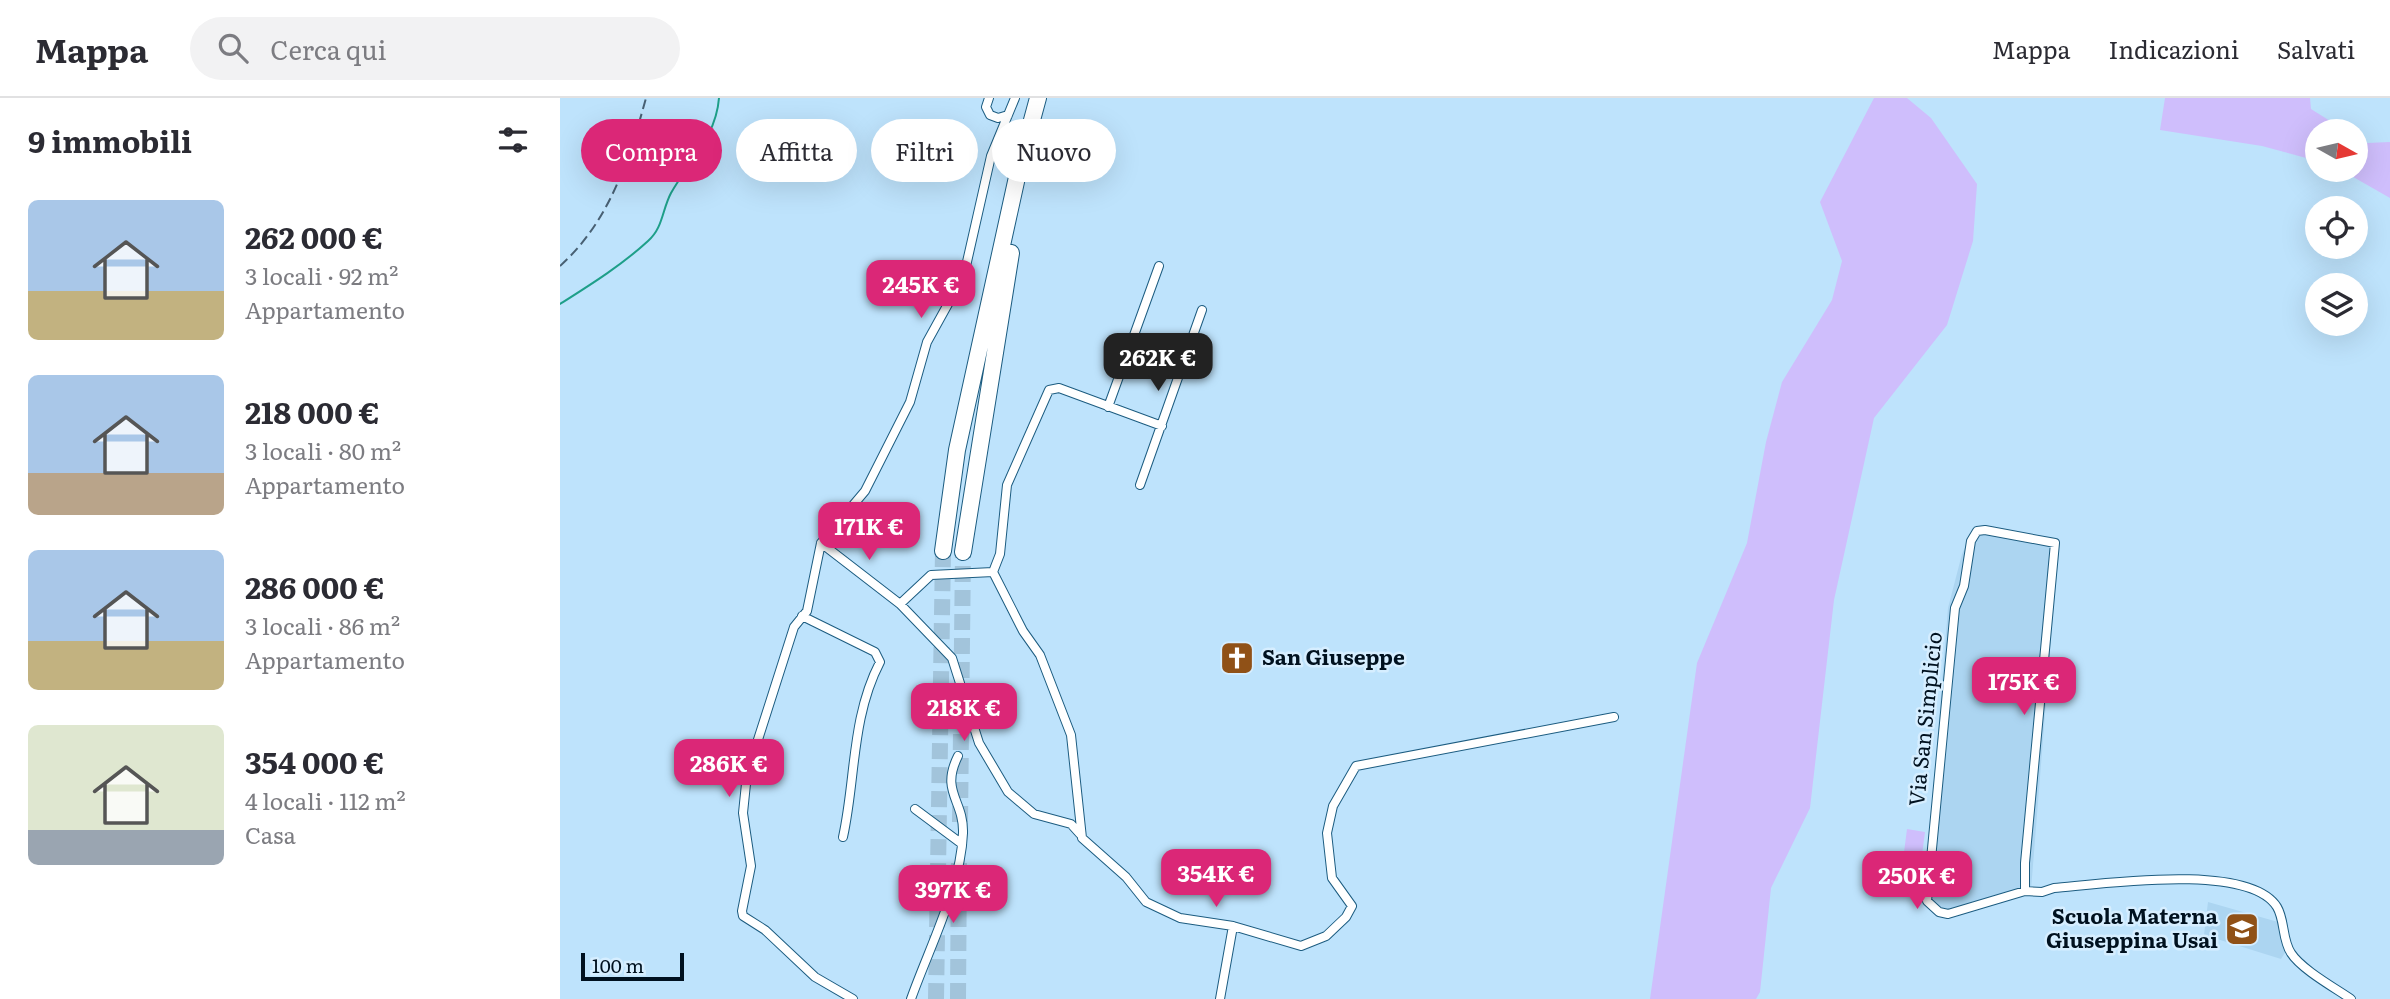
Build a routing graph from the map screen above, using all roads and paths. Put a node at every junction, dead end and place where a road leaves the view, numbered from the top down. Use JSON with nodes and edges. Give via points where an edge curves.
{"nodes":[{"id":1,"x":989,"y":98,"type":"edge"},
{"id":2,"x":1016,"y":98,"type":"edge"},
{"id":3,"x":1038,"y":98,"type":"edge"},
{"id":4,"x":1047,"y":98,"type":"edge"},
{"id":5,"x":1008,"y":115,"type":"junction"},
{"id":6,"x":1033,"y":119,"type":"edge"},
{"id":7,"x":1040,"y":119,"type":"edge"},
{"id":8,"x":1020,"y":182,"type":"edge"},
{"id":9,"x":1021,"y":182,"type":"edge"},
{"id":10,"x":1159,"y":266,"type":"dead end"},
{"id":11,"x":1202,"y":310,"type":"dead end"},
{"id":12,"x":1108,"y":407,"type":"junction"},
{"id":13,"x":1162,"y":426,"type":"junction"},
{"id":14,"x":1140,"y":485,"type":"dead end"},
{"id":15,"x":821,"y":543,"type":"junction"},
{"id":16,"x":943,"y":551,"type":"tunnel mouth"},
{"id":17,"x":963,"y":552,"type":"tunnel mouth"},
{"id":18,"x":993,"y":572,"type":"junction"},
{"id":19,"x":900,"y":604,"type":"junction"},
{"id":20,"x":803,"y":616,"type":"junction"},
{"id":21,"x":1614,"y":717,"type":"dead end"},
{"id":22,"x":958,"y":756,"type":"dead end"},
{"id":23,"x":915,"y":809,"type":"dead end"},
{"id":24,"x":1080,"y":834,"type":"junction"},
{"id":25,"x":843,"y":837,"type":"dead end"},
{"id":26,"x":962,"y":844,"type":"junction"},
{"id":27,"x":2025,"y":891,"type":"junction"},
{"id":28,"x":1233,"y":926,"type":"junction"},
{"id":29,"x":853,"y":999,"type":"edge"},
{"id":30,"x":911,"y":999,"type":"edge"},
{"id":31,"x":1220,"y":999,"type":"edge"},
{"id":32,"x":2351,"y":999,"type":"edge"}],
"edges":[{"from":1,"to":5,"type":"street","via":[[986,107],[990,115]]},
{"from":2,"to":5,"type":"street"},
{"from":3,"to":6,"type":"highway"},
{"from":4,"to":7,"type":"highway"},
{"from":5,"to":15,"type":"street","via":[[991,156],[964,275],[927,342],[910,402],[865,491]]},
{"from":8,"to":16,"type":"highway","via":[[957,450]]},
{"from":9,"to":17,"type":"highway"},
{"from":10,"to":12,"type":"street"},
{"from":11,"to":13,"type":"street"},
{"from":12,"to":13,"type":"street"},
{"from":12,"to":18,"type":"street","via":[[1054,387],[1049,390],[1007,485],[1000,555]]},
{"from":13,"to":14,"type":"street"},
{"from":15,"to":19,"type":"street"},
{"from":15,"to":20,"type":"street"},
{"from":18,"to":19,"type":"street","via":[[931,575]]},
{"from":18,"to":24,"type":"street","via":[[1040,655],[1071,736]]},
{"from":19,"to":24,"type":"street","via":[[952,658],[979,743],[1007,792],[1034,814],[1071,824]]},
{"from":20,"to":25,"type":"street","via":[[875,652],[880,662],[860,713]]},
{"from":20,"to":29,"type":"street","via":[[794,626],[780,665],[747,774],[743,813],[751,866],[742,911],[801,966]]},
{"from":21,"to":28,"type":"street","via":[[1356,766],[1333,806],[1327,833],[1332,877],[1352,906],[1346,917],[1326,936],[1301,946]]},
{"from":22,"to":26,"type":"street","via":[[950,786],[959,809]]},
{"from":23,"to":26,"type":"street"},
{"from":24,"to":28,"type":"street","via":[[1155,909]]},
{"from":26,"to":30,"type":"street","via":[[960,863]]},
{"from":27,"to":27,"type":"street","name":"Via San Simplicio","via":[[2055,543],[1985,530],[1977,531],[1971,541],[1964,586],[1955,608],[1927,901],[1938,912],[1948,914]]},
{"from":27,"to":32,"type":"street","name":"Via San Simplicio","via":[[2176,879],[2235,883],[2277,906],[2291,953]]},
{"from":28,"to":31,"type":"street"}]}
